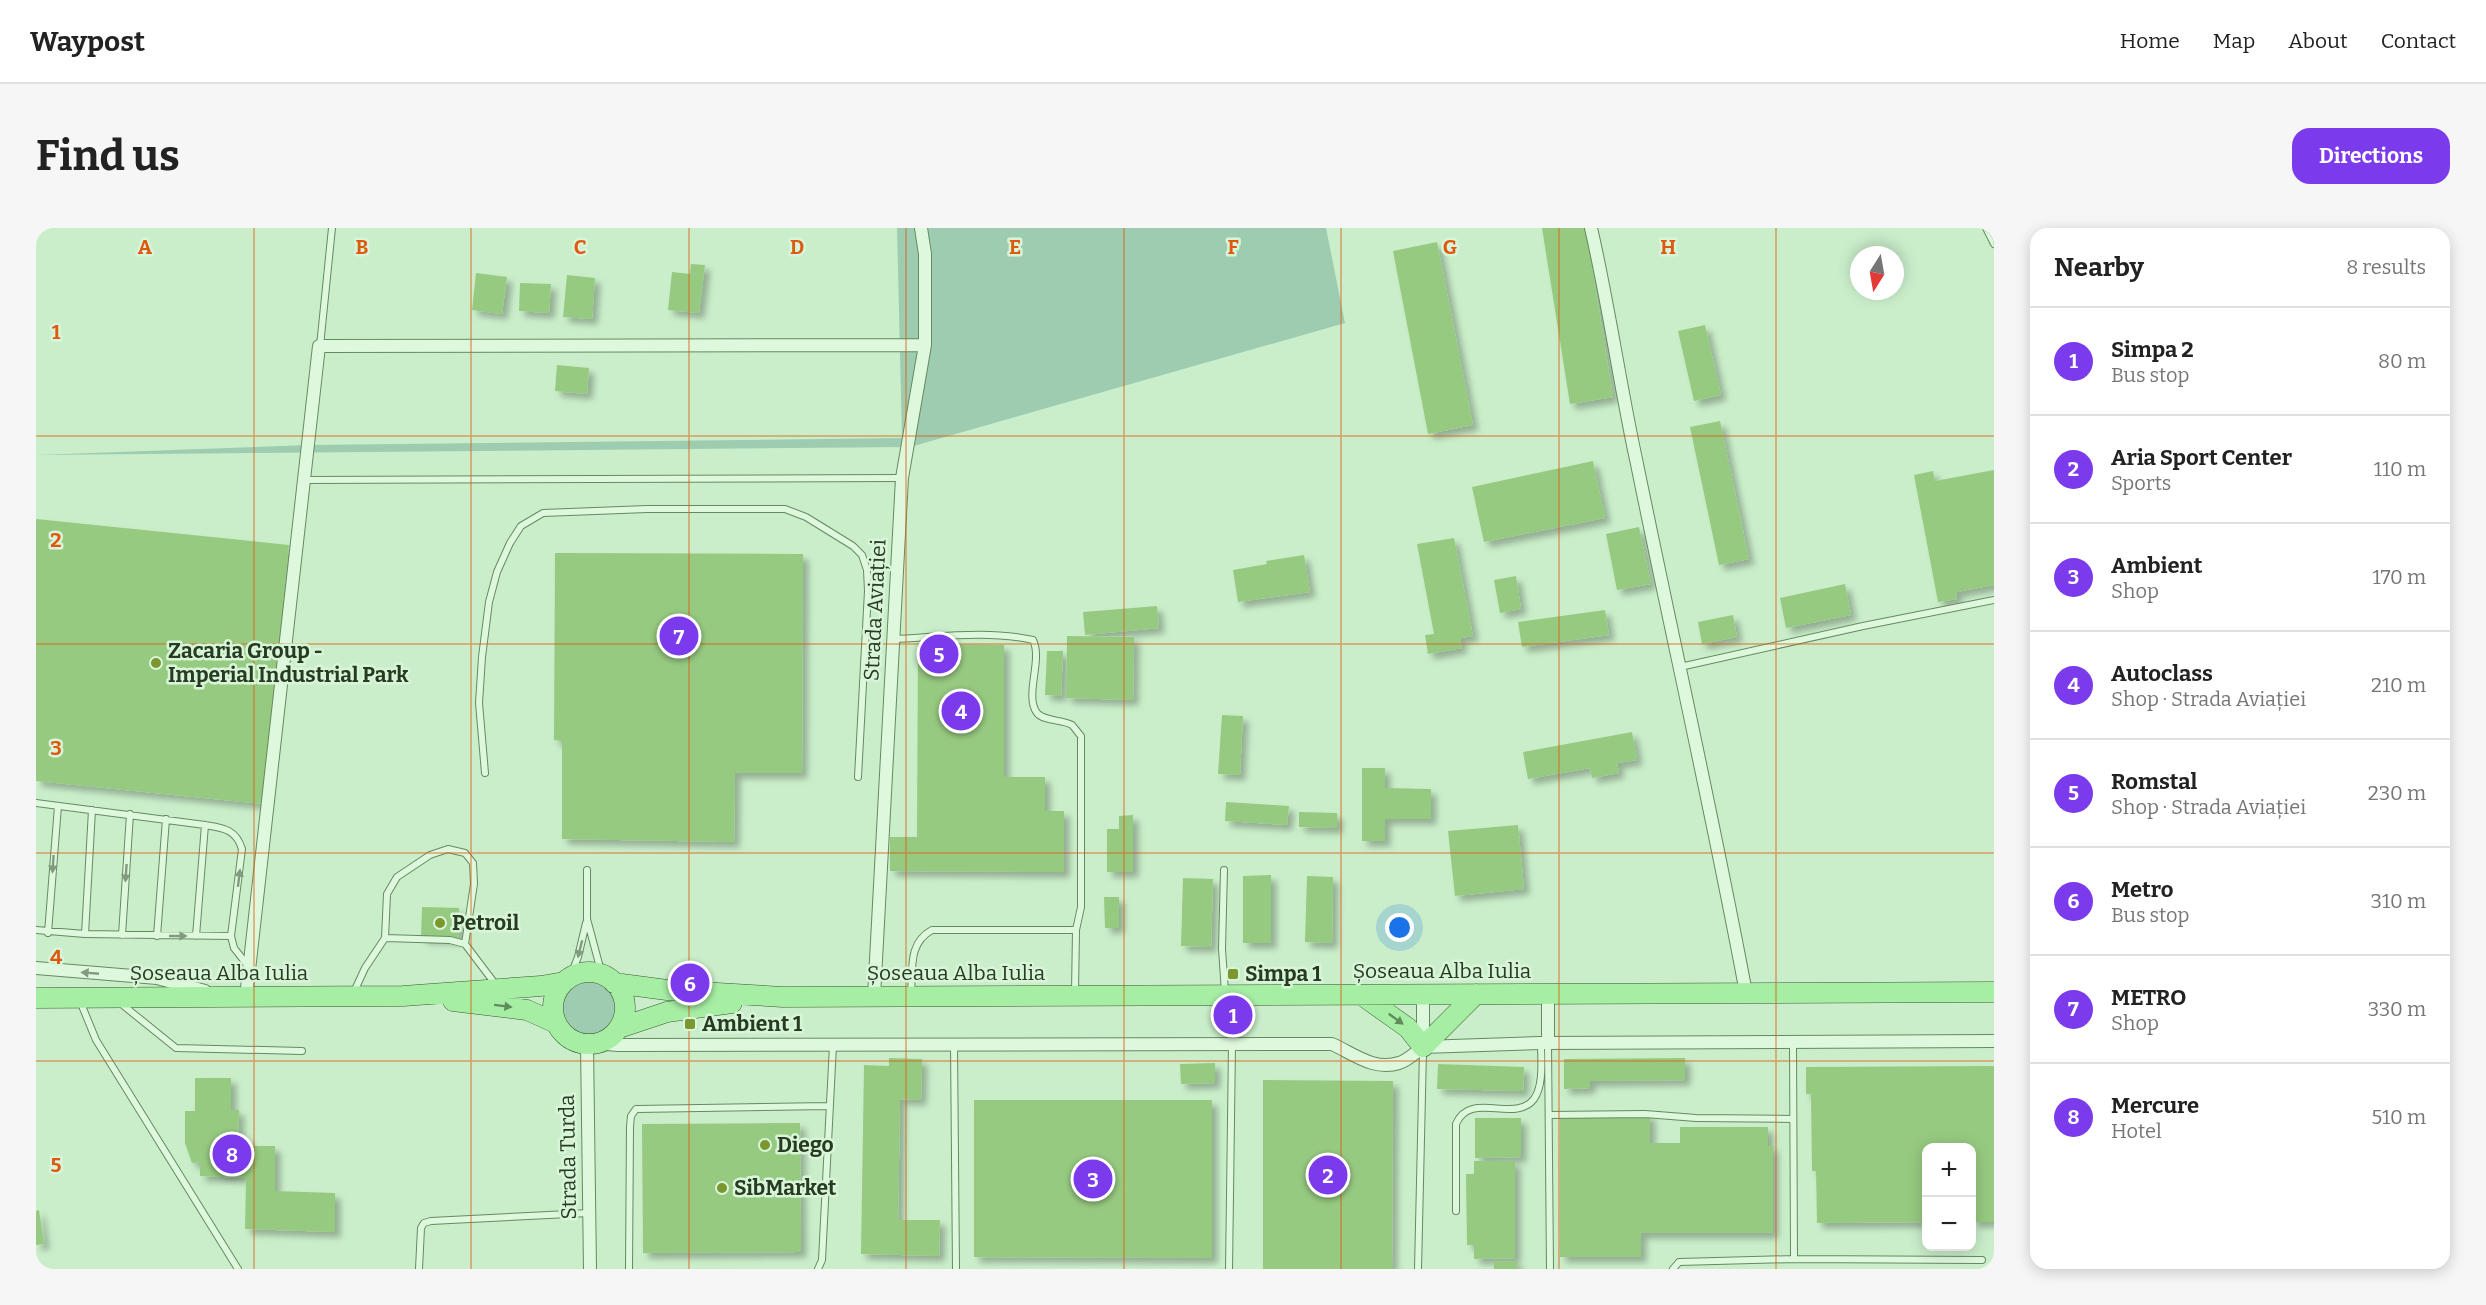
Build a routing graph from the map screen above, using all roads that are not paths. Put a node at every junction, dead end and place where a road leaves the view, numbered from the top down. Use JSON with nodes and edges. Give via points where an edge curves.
{"nodes":[{"id":1,"x":332,"y":228,"type":"edge"},
{"id":2,"x":921,"y":228,"type":"edge"},
{"id":3,"x":1591,"y":228,"type":"edge"},
{"id":4,"x":1986,"y":228,"type":"edge"},
{"id":5,"x":1994,"y":244,"type":"edge"},
{"id":6,"x":925,"y":345,"type":"junction"},
{"id":7,"x":320,"y":346,"type":"junction"},
{"id":8,"x":902,"y":478,"type":"junction"},
{"id":9,"x":305,"y":480,"type":"junction"},
{"id":10,"x":1994,"y":600,"type":"edge"},
{"id":11,"x":893,"y":639,"type":"junction"},
{"id":12,"x":1680,"y":667,"type":"junction"},
{"id":13,"x":485,"y":773,"type":"dead end"},
{"id":14,"x":858,"y":777,"type":"dead end"},
{"id":15,"x":36,"y":803,"type":"edge"},
{"id":16,"x":58,"y":806,"type":"junction"},
{"id":17,"x":92,"y":810,"type":"junction"},
{"id":18,"x":130,"y":814,"type":"junction"},
{"id":19,"x":166,"y":819,"type":"junction"},
{"id":20,"x":205,"y":825,"type":"junction"},
{"id":21,"x":587,"y":870,"type":"dead end"},
{"id":22,"x":1224,"y":870,"type":"dead end"},
{"id":23,"x":587,"y":919,"type":"junction"},
{"id":24,"x":36,"y":930,"type":"edge"},
{"id":25,"x":1076,"y":930,"type":"junction"},
{"id":26,"x":48,"y":933,"type":"junction"},
{"id":27,"x":86,"y":934,"type":"junction"},
{"id":28,"x":122,"y":935,"type":"junction"},
{"id":29,"x":157,"y":936,"type":"junction"},
{"id":30,"x":196,"y":936,"type":"junction"},
{"id":31,"x":231,"y":936,"type":"junction"},
{"id":32,"x":385,"y":938,"type":"junction"},
{"id":33,"x":465,"y":944,"type":"junction"},
{"id":34,"x":36,"y":968,"type":"edge"},
{"id":35,"x":249,"y":968,"type":"junction"},
{"id":36,"x":608,"y":979,"type":"junction"},
{"id":37,"x":567,"y":980,"type":"junction"},
{"id":38,"x":498,"y":988,"type":"junction"},
{"id":39,"x":1994,"y":992,"type":"edge"},
{"id":40,"x":1746,"y":993,"type":"junction"},
{"id":41,"x":1476,"y":994,"type":"junction"},
{"id":42,"x":1548,"y":994,"type":"junction"},
{"id":43,"x":1423,"y":995,"type":"junction"},
{"id":44,"x":351,"y":996,"type":"junction"},
{"id":45,"x":403,"y":996,"type":"junction"},
{"id":46,"x":1075,"y":996,"type":"junction"},
{"id":47,"x":1225,"y":996,"type":"junction"},
{"id":48,"x":1363,"y":996,"type":"junction"},
{"id":49,"x":238,"y":997,"type":"junction"},
{"id":50,"x":783,"y":997,"type":"junction"},
{"id":51,"x":874,"y":997,"type":"junction"},
{"id":52,"x":910,"y":997,"type":"junction"},
{"id":53,"x":36,"y":998,"type":"edge"},
{"id":54,"x":78,"y":998,"type":"junction"},
{"id":55,"x":114,"y":998,"type":"junction"},
{"id":56,"x":556,"y":1023,"type":"junction"},
{"id":57,"x":618,"y":1029,"type":"junction"},
{"id":58,"x":1994,"y":1041,"type":"edge"},
{"id":59,"x":1545,"y":1043,"type":"junction"},
{"id":60,"x":1793,"y":1043,"type":"junction"},
{"id":61,"x":591,"y":1044,"type":"junction"},
{"id":62,"x":1232,"y":1044,"type":"junction"},
{"id":63,"x":833,"y":1045,"type":"junction"},
{"id":64,"x":954,"y":1045,"type":"junction"},
{"id":65,"x":633,"y":1046,"type":"junction"},
{"id":66,"x":1423,"y":1047,"type":"junction"},
{"id":67,"x":302,"y":1051,"type":"dead end"},
{"id":68,"x":830,"y":1106,"type":"junction"},
{"id":69,"x":1549,"y":1115,"type":"junction"},
{"id":70,"x":1793,"y":1119,"type":"junction"},
{"id":71,"x":1456,"y":1211,"type":"dead end"},
{"id":72,"x":589,"y":1213,"type":"junction"},
{"id":73,"x":1794,"y":1259,"type":"junction"},
{"id":74,"x":1982,"y":1260,"type":"dead end"},
{"id":75,"x":238,"y":1269,"type":"edge"},
{"id":76,"x":419,"y":1269,"type":"edge"},
{"id":77,"x":590,"y":1269,"type":"edge"},
{"id":78,"x":629,"y":1269,"type":"edge"},
{"id":79,"x":818,"y":1269,"type":"edge"},
{"id":80,"x":956,"y":1269,"type":"edge"},
{"id":81,"x":1229,"y":1269,"type":"edge"},
{"id":82,"x":1419,"y":1269,"type":"edge"},
{"id":83,"x":1550,"y":1269,"type":"edge"},
{"id":84,"x":1673,"y":1269,"type":"edge"}],
"edges":[{"from":1,"to":7,"type":"lane"},
{"from":2,"to":6,"type":"street","name":"Strada Aviației","via":[[925,254]]},
{"from":3,"to":12,"type":"street"},
{"from":4,"to":5,"type":"lane"},
{"from":6,"to":7,"type":"street"},
{"from":6,"to":8,"type":"street","name":"Strada Aviației"},
{"from":7,"to":9,"type":"street"},
{"from":8,"to":9,"type":"lane"},
{"from":8,"to":11,"type":"street","name":"Strada Aviației"},
{"from":9,"to":35,"type":"street"},
{"from":10,"to":12,"type":"lane"},
{"from":11,"to":25,"type":"lane","via":[[967,636],[1033,640],[1038,648],[1032,701],[1035,711],[1072,725],[1081,736],[1081,907]]},
{"from":11,"to":51,"type":"street","name":"Strada Aviației"},
{"from":12,"to":40,"type":"street"},
{"from":13,"to":14,"type":"lane","via":[[479,703],[489,602],[497,572],[521,526],[543,513],[784,508],[806,516],[853,546],[862,555],[867,570]]},
{"from":15,"to":16,"type":"lane"},
{"from":16,"to":17,"type":"lane"},
{"from":16,"to":26,"type":"lane","one_way":true},
{"from":17,"to":18,"type":"lane"},
{"from":17,"to":27,"type":"lane"},
{"from":18,"to":19,"type":"lane"},
{"from":18,"to":28,"type":"lane","one_way":true},
{"from":19,"to":20,"type":"lane"},
{"from":19,"to":29,"type":"lane"},
{"from":20,"to":30,"type":"lane"},
{"from":31,"to":20,"type":"lane","one_way":true,"via":[[242,849],[239,838],[227,829]]},
{"from":21,"to":23,"type":"lane"},
{"from":22,"to":47,"type":"lane"},
{"from":23,"to":36,"type":"lane"},
{"from":23,"to":37,"type":"lane","one_way":true,"via":[[578,957]]},
{"from":24,"to":26,"type":"lane"},
{"from":25,"to":46,"type":"lane"},
{"from":25,"to":52,"type":"lane","via":[[932,930],[916,944]]},
{"from":26,"to":27,"type":"lane"},
{"from":27,"to":28,"type":"lane"},
{"from":28,"to":29,"type":"lane"},
{"from":29,"to":30,"type":"lane","one_way":true},
{"from":30,"to":31,"type":"lane"},
{"from":31,"to":35,"type":"lane","via":[[234,948]]},
{"from":32,"to":33,"type":"lane"},
{"from":32,"to":33,"type":"lane","via":[[387,894],[397,877],[430,855],[448,849],[465,853],[473,862],[474,884]]},
{"from":32,"to":44,"type":"lane"},
{"from":33,"to":38,"type":"lane"},
{"from":49,"to":34,"type":"street","one_way":true,"via":[[157,978]]},
{"from":35,"to":49,"type":"street"},
{"from":36,"to":37,"type":"main road","via":[[586,972]]},
{"from":36,"to":50,"type":"main road","name":"Șoseaua Alba Iulia","via":[[676,991]]},
{"from":36,"to":57,"type":"main road","via":[[621,993],[625,1005]]},
{"from":37,"to":38,"type":"main road","name":"Șoseaua Alba Iulia"},
{"from":37,"to":56,"type":"main road","via":[[554,1001]]},
{"from":38,"to":45,"type":"main road","name":"Șoseaua Alba Iulia"},
{"from":39,"to":40,"type":"main road","name":"Șoseaua Alba Iulia"},
{"from":40,"to":42,"type":"main road","name":"Șoseaua Alba Iulia"},
{"from":41,"to":42,"type":"main road","name":"Șoseaua Alba Iulia"},
{"from":41,"to":43,"type":"main road","name":"Șoseaua Alba Iulia"},
{"from":41,"to":66,"type":"main road"},
{"from":42,"to":59,"type":"street"},
{"from":43,"to":48,"type":"main road","name":"Șoseaua Alba Iulia"},
{"from":43,"to":66,"type":"street"},
{"from":44,"to":45,"type":"main road","name":"Șoseaua Alba Iulia"},
{"from":44,"to":49,"type":"main road","name":"Șoseaua Alba Iulia"},
{"from":45,"to":56,"type":"main road","name":"Șoseaua Alba Iulia","one_way":true,"via":[[519,1008]]},
{"from":46,"to":47,"type":"main road","name":"Șoseaua Alba Iulia"},
{"from":46,"to":52,"type":"main road","name":"Șoseaua Alba Iulia"},
{"from":47,"to":48,"type":"main road","name":"Șoseaua Alba Iulia"},
{"from":48,"to":66,"type":"main road","one_way":true,"via":[[1408,1028]]},
{"from":49,"to":55,"type":"main road","name":"Șoseaua Alba Iulia"},
{"from":50,"to":51,"type":"main road","name":"Șoseaua Alba Iulia"},
{"from":50,"to":57,"type":"main road","name":"Șoseaua Alba Iulia","via":[[667,1012]]},
{"from":51,"to":52,"type":"main road","name":"Șoseaua Alba Iulia"},
{"from":53,"to":54,"type":"main road","name":"Șoseaua Alba Iulia"},
{"from":54,"to":55,"type":"main road","name":"Șoseaua Alba Iulia"},
{"from":54,"to":75,"type":"lane","via":[[96,1040]]},
{"from":55,"to":67,"type":"lane","via":[[176,1048]]},
{"from":56,"to":61,"type":"main road","via":[[568,1037]]},
{"from":57,"to":61,"type":"main road"},
{"from":57,"to":65,"type":"street","via":[[620,1038]]},
{"from":58,"to":60,"type":"street"},
{"from":59,"to":60,"type":"street"},
{"from":59,"to":66,"type":"street"},
{"from":59,"to":69,"type":"lane"},
{"from":59,"to":71,"type":"lane","via":[[1539,1085],[1535,1098],[1527,1105],[1476,1108],[1459,1116]]},
{"from":60,"to":70,"type":"lane"},
{"from":61,"to":65,"type":"street"},
{"from":61,"to":72,"type":"street","name":"Strada Turda"},
{"from":62,"to":64,"type":"street"},
{"from":62,"to":66,"type":"street","via":[[1332,1044],[1370,1064],[1384,1066],[1402,1063]]},
{"from":62,"to":81,"type":"lane"},
{"from":63,"to":64,"type":"street"},
{"from":63,"to":65,"type":"street"},
{"from":63,"to":68,"type":"lane"},
{"from":64,"to":80,"type":"lane"},
{"from":66,"to":82,"type":"lane"},
{"from":68,"to":78,"type":"lane","via":[[636,1109],[630,1127]]},
{"from":68,"to":79,"type":"lane","via":[[822,1260]]},
{"from":69,"to":70,"type":"lane"},
{"from":69,"to":83,"type":"lane"},
{"from":70,"to":73,"type":"lane"},
{"from":72,"to":76,"type":"lane","via":[[424,1223]]},
{"from":72,"to":77,"type":"street","name":"Strada Turda"},
{"from":73,"to":74,"type":"lane"},
{"from":73,"to":84,"type":"lane","via":[[1679,1262]]}]}
